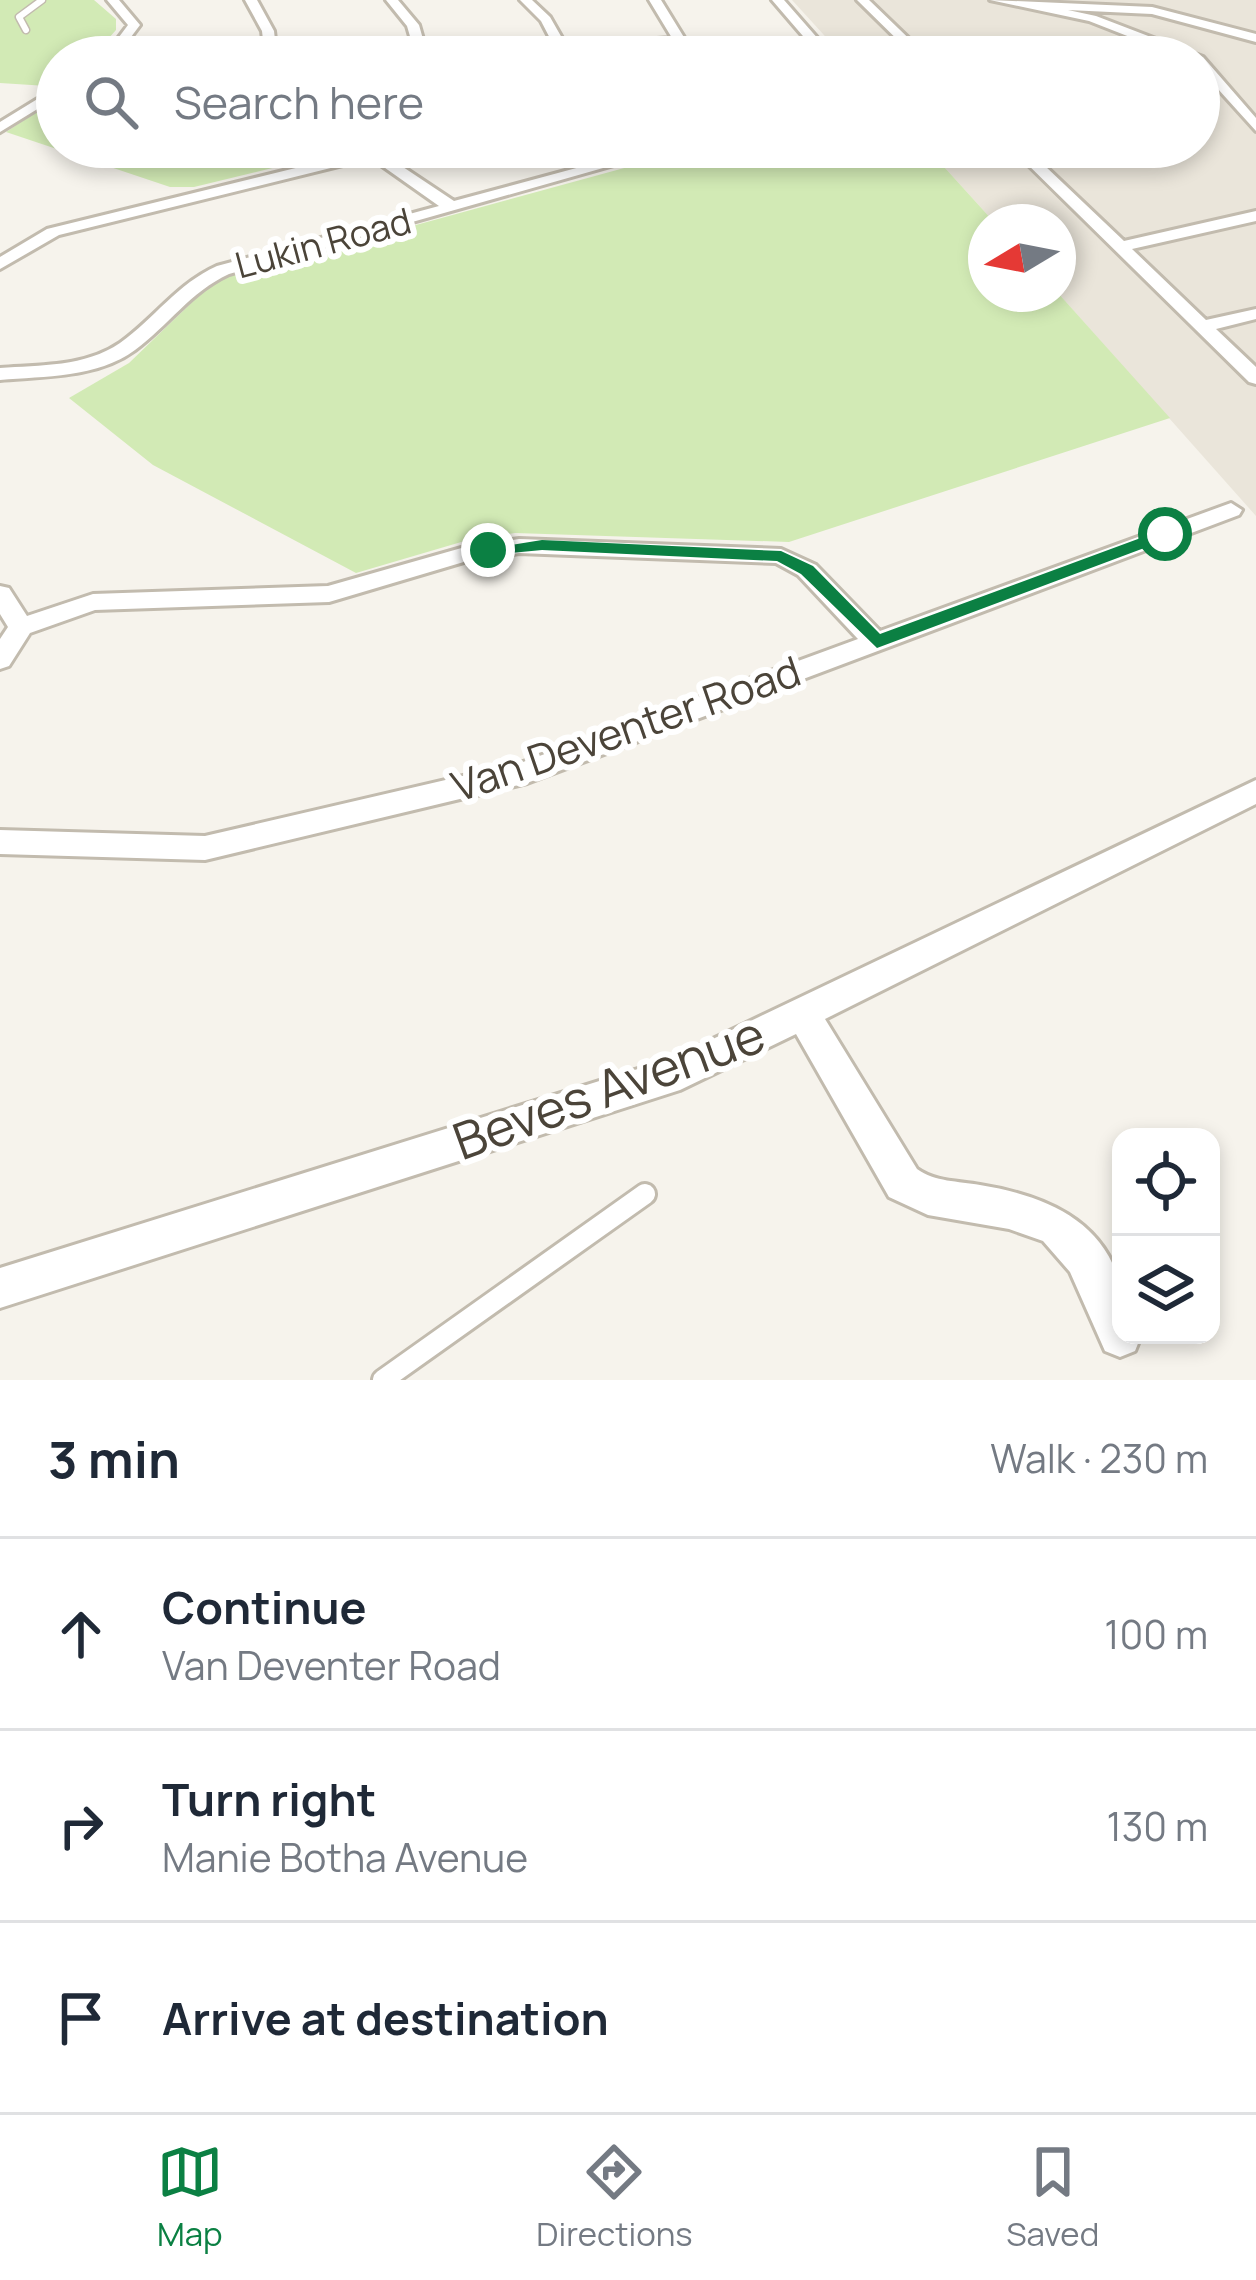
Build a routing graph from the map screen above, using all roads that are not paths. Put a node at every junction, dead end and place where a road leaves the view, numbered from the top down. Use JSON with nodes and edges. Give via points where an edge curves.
{"nodes":[{"id":1,"x":42,"y":0,"type":"edge"},
{"id":2,"x":113,"y":0,"type":"edge"},
{"id":3,"x":250,"y":0,"type":"edge"},
{"id":4,"x":392,"y":0,"type":"edge"},
{"id":5,"x":526,"y":0,"type":"edge"},
{"id":6,"x":655,"y":0,"type":"edge"},
{"id":7,"x":778,"y":0,"type":"edge"},
{"id":8,"x":862,"y":0,"type":"edge"},
{"id":9,"x":996,"y":0,"type":"edge"},
{"id":10,"x":1044,"y":9,"type":"junction"},
{"id":11,"x":26,"y":30,"type":"dead end"},
{"id":12,"x":126,"y":36,"type":"edge"},
{"id":13,"x":269,"y":36,"type":"edge"},
{"id":14,"x":417,"y":36,"type":"edge"},
{"id":15,"x":555,"y":36,"type":"edge"},
{"id":16,"x":677,"y":36,"type":"edge"},
{"id":17,"x":810,"y":36,"type":"edge"},
{"id":18,"x":900,"y":36,"type":"edge"},
{"id":19,"x":1139,"y":36,"type":"edge"},
{"id":20,"x":1256,"y":38,"type":"edge"},
{"id":21,"x":1220,"y":82,"type":"edge"},
{"id":22,"x":36,"y":105,"type":"edge"},
{"id":23,"x":1249,"y":111,"type":"edge"},
{"id":24,"x":1256,"y":127,"type":"edge"},
{"id":25,"x":0,"y":128,"type":"edge"},
{"id":26,"x":314,"y":168,"type":"edge"},
{"id":27,"x":395,"y":168,"type":"edge"},
{"id":28,"x":594,"y":168,"type":"edge"},
{"id":29,"x":1039,"y":168,"type":"edge"},
{"id":30,"x":452,"y":207,"type":"junction"},
{"id":31,"x":1256,"y":216,"type":"edge"},
{"id":32,"x":14,"y":234,"type":"dead end"},
{"id":33,"x":32,"y":240,"type":"junction"},
{"id":34,"x":1120,"y":247,"type":"junction"},
{"id":35,"x":0,"y":264,"type":"edge"},
{"id":36,"x":1256,"y":314,"type":"edge"},
{"id":37,"x":1203,"y":326,"type":"junction"},
{"id":38,"x":0,"y":374,"type":"edge"},
{"id":39,"x":1256,"y":377,"type":"edge"},
{"id":40,"x":1231,"y":510,"type":"dead end"},
{"id":41,"x":0,"y":594,"type":"edge"},
{"id":42,"x":21,"y":627,"type":"junction"},
{"id":43,"x":877,"y":642,"type":"junction"},
{"id":44,"x":0,"y":660,"type":"edge"},
{"id":45,"x":1256,"y":791,"type":"edge"},
{"id":46,"x":0,"y":842,"type":"edge"},
{"id":47,"x":804,"y":1016,"type":"junction"},
{"id":48,"x":645,"y":1194,"type":"dead end"},
{"id":49,"x":0,"y":1288,"type":"edge"},
{"id":50,"x":1112,"y":1317,"type":"edge"},
{"id":51,"x":382,"y":1380,"type":"edge"}],
"edges":[{"from":1,"to":11,"type":"lane","via":[[19,17]]},
{"from":2,"to":12,"type":"street","via":[[134,26]]},
{"from":3,"to":13,"type":"street"},
{"from":4,"to":14,"type":"street"},
{"from":5,"to":15,"type":"street"},
{"from":6,"to":16,"type":"street"},
{"from":7,"to":17,"type":"street"},
{"from":8,"to":18,"type":"street"},
{"from":9,"to":10,"type":"street"},
{"from":10,"to":19,"type":"street"},
{"from":10,"to":20,"type":"street","via":[[1162,8]]},
{"from":21,"to":23,"type":"street"},
{"from":22,"to":25,"type":"street"},
{"from":23,"to":24,"type":"street"},
{"from":26,"to":33,"type":"street"},
{"from":27,"to":30,"type":"street"},
{"from":28,"to":30,"type":"street","name":"Lukin Road"},
{"from":29,"to":34,"type":"street"},
{"from":30,"to":38,"type":"street","name":"Lukin Road","via":[[203,278],[107,358]]},
{"from":31,"to":34,"type":"street"},
{"from":32,"to":33,"type":"street"},
{"from":33,"to":35,"type":"street"},
{"from":34,"to":37,"type":"street"},
{"from":36,"to":37,"type":"street"},
{"from":37,"to":39,"type":"street"},
{"from":40,"to":43,"type":"street","name":"Van Deventer Road"},
{"from":41,"to":42,"type":"street"},
{"from":42,"to":43,"type":"street","via":[[93,602],[329,594],[465,554],[542,545],[781,556],[807,570]]},
{"from":42,"to":44,"type":"street"},
{"from":43,"to":46,"type":"street","name":"Van Deventer Road","via":[[527,772],[308,827],[187,850]]},
{"from":45,"to":47,"type":"street","name":"Beves Avenue"},
{"from":47,"to":49,"type":"street","name":"Beves Avenue","via":[[650,1084]]},
{"from":47,"to":50,"type":"street","via":[[903,1183],[920,1196],[1028,1212],[1068,1232]]},
{"from":48,"to":51,"type":"lane"}]}
